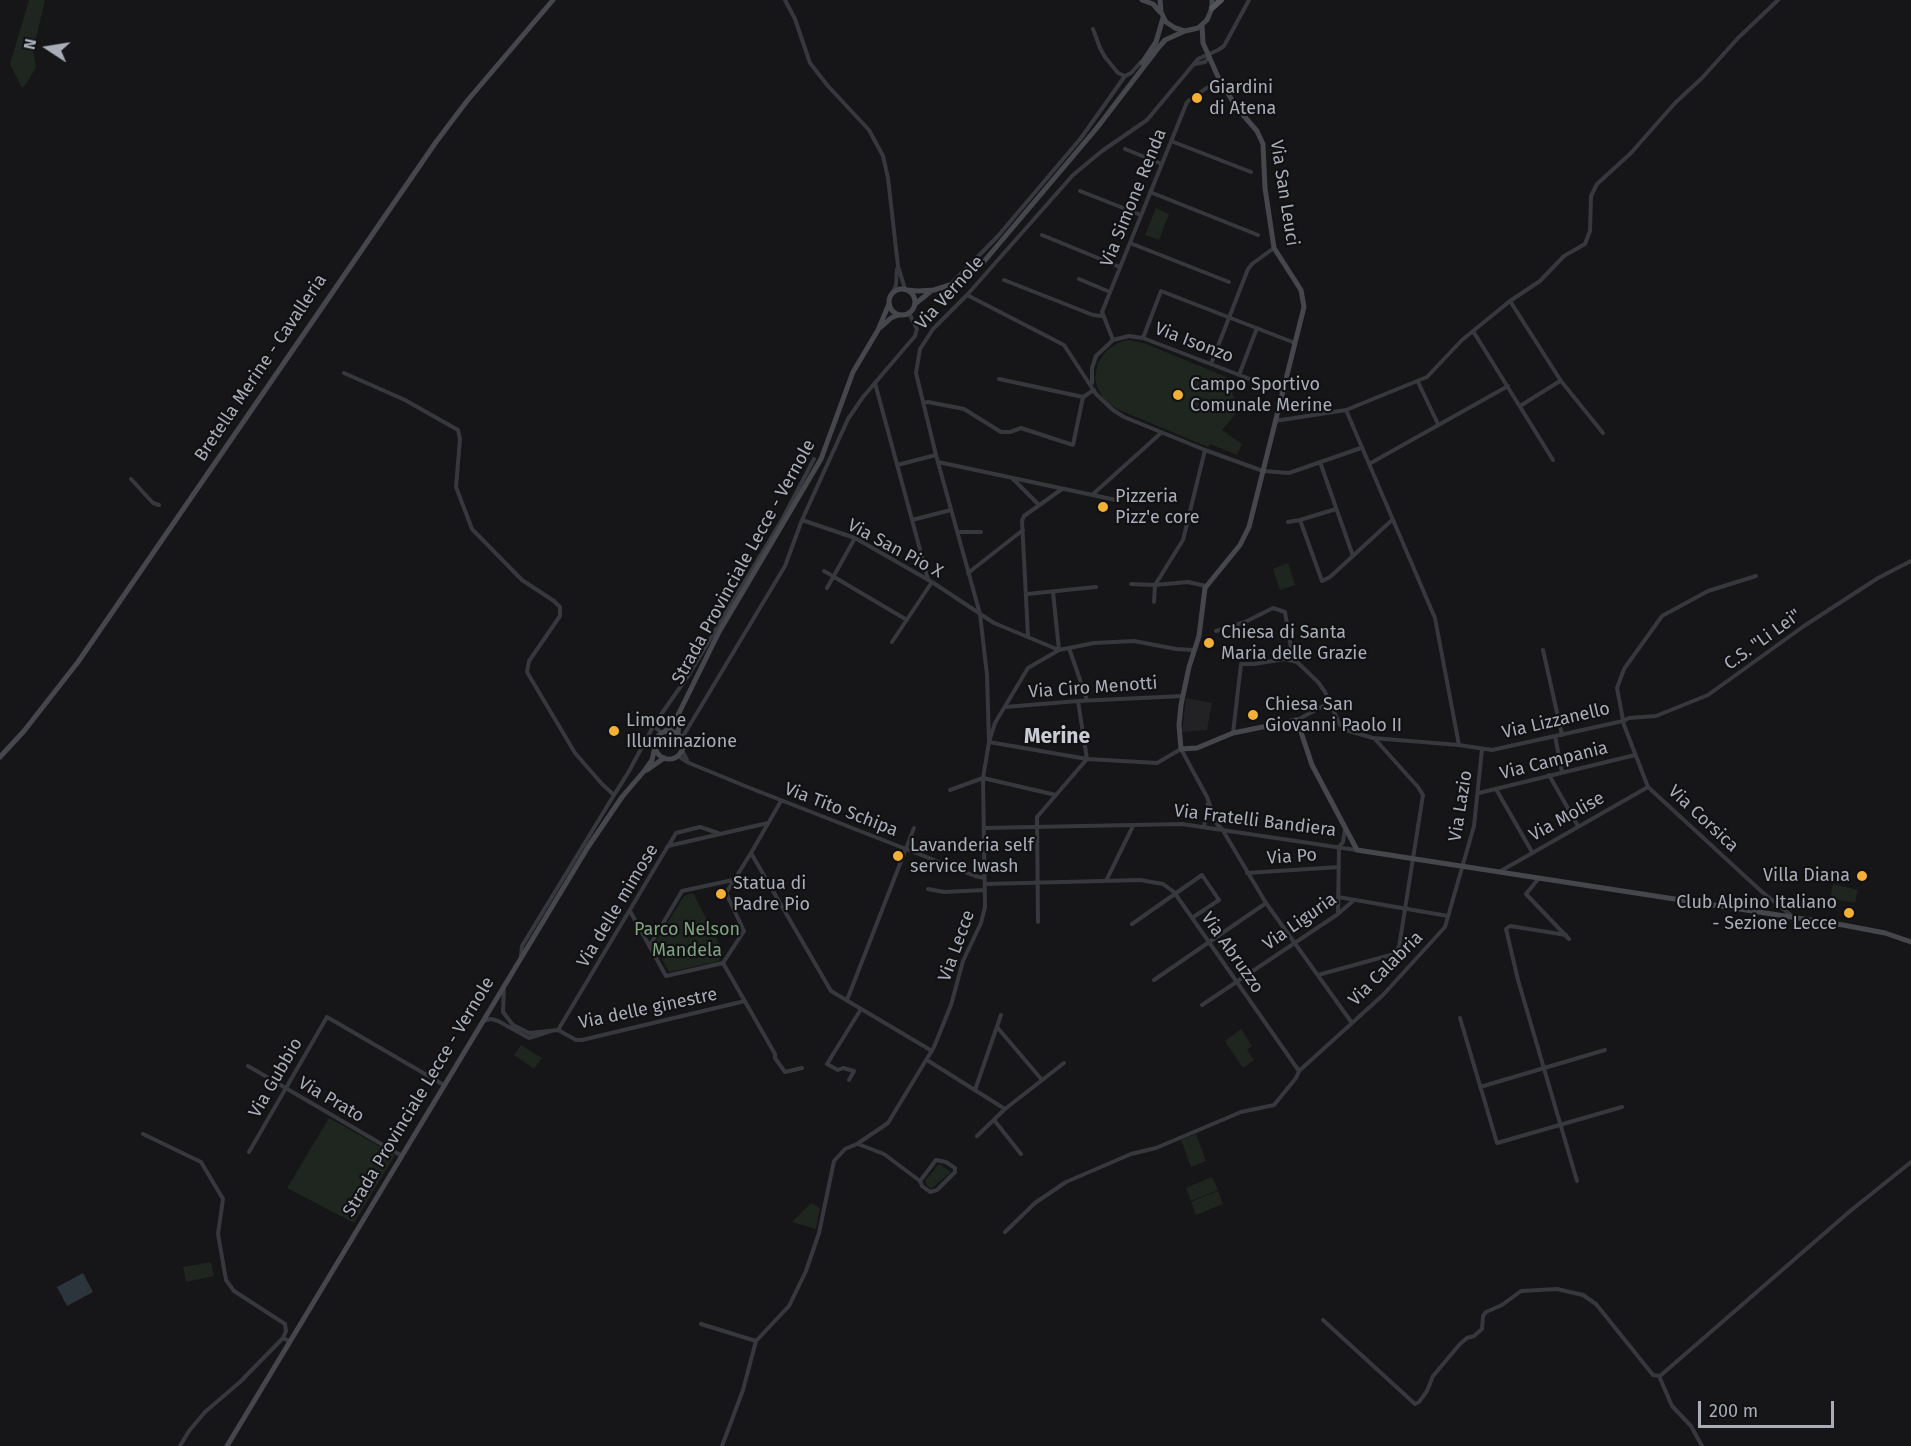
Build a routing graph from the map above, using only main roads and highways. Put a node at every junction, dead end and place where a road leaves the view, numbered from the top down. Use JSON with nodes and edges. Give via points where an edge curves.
{"nodes":[{"id":1,"x":1221,"y":0,"type":"edge"},
{"id":2,"x":1212,"y":8,"type":"road end"}],
"edges":[{"from":1,"to":2,"type":"main road"}]}
